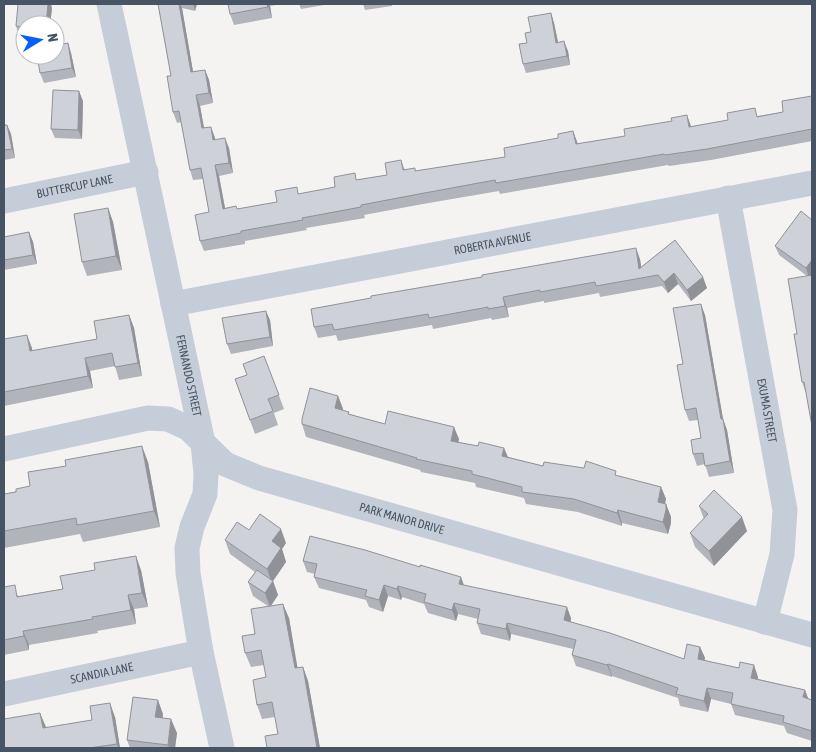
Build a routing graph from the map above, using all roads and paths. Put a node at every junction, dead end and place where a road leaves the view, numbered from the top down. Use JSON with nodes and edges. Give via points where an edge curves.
{"nodes":[{"id":1,"x":109,"y":4,"type":"edge"},
{"id":2,"x":146,"y":172,"type":"junction"},
{"id":3,"x":812,"y":183,"type":"edge"},
{"id":4,"x":728,"y":198,"type":"junction"},
{"id":5,"x":4,"y":201,"type":"edge"},
{"id":6,"x":173,"y":304,"type":"junction"},
{"id":7,"x":203,"y":443,"type":"junction"},
{"id":8,"x":4,"y":449,"type":"edge"},
{"id":9,"x":765,"y":622,"type":"junction"},
{"id":10,"x":812,"y":635,"type":"edge"},
{"id":11,"x":201,"y":652,"type":"junction"},
{"id":12,"x":4,"y":694,"type":"edge"},
{"id":13,"x":222,"y":748,"type":"edge"}],
"edges":[{"from":1,"to":2,"type":"street","name":"FERNANDO STREET"},
{"from":2,"to":5,"type":"street","name":"BUTTERCUP LANE"},
{"from":2,"to":6,"type":"street","name":"FERNANDO STREET"},
{"from":3,"to":4,"type":"street","name":"ROBERTA AVENUE"},
{"from":4,"to":6,"type":"street","name":"ROBERTA AVENUE"},
{"from":4,"to":9,"type":"street","name":"EXUMA STREET","via":[[785,510],[782,554]]},
{"from":6,"to":7,"type":"street","name":"FERNANDO STREET"},
{"from":7,"to":8,"type":"street","name":"PARK MANOR DRIVE","via":[[188,428],[168,418],[148,418]]},
{"from":7,"to":9,"type":"street","name":"PARK MANOR DRIVE","via":[[225,464],[259,478]]},
{"from":7,"to":11,"type":"street","name":"FERNANDO STREET","via":[[204,494],[187,548]]},
{"from":9,"to":10,"type":"street","name":"PARK MANOR DRIVE"},
{"from":11,"to":12,"type":"street","name":"SCANDIA LANE"},
{"from":11,"to":13,"type":"street","name":"FERNANDO STREET"}]}
